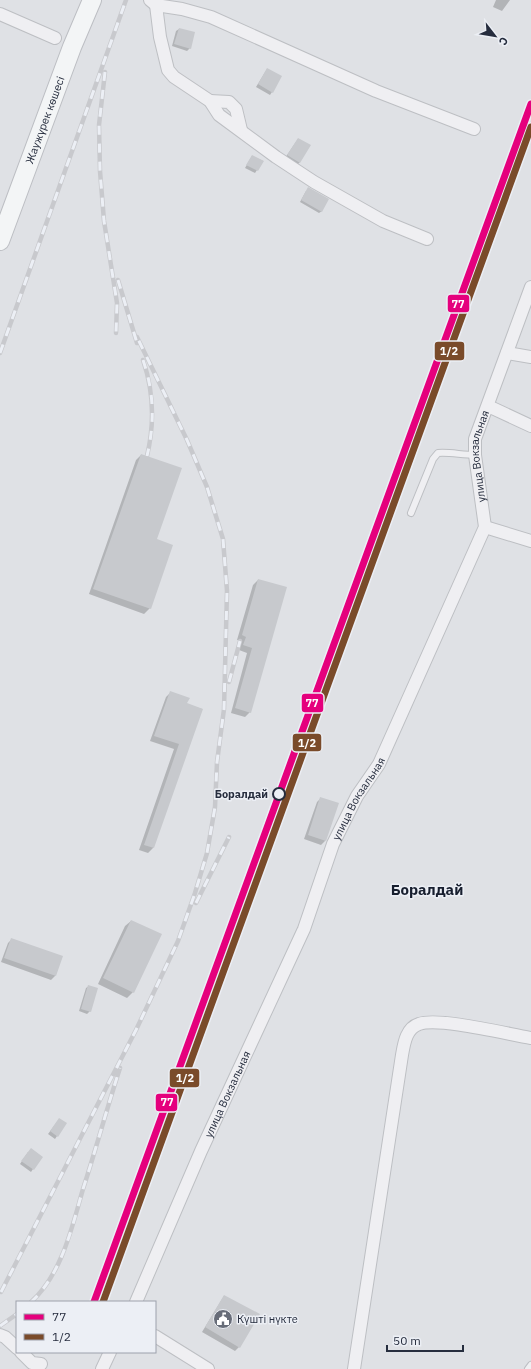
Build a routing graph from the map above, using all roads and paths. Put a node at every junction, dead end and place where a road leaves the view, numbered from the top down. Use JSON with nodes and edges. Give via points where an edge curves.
{"nodes":[{"id":1,"x":92,"y":0,"type":"edge"},
{"id":2,"x":153,"y":3,"type":"edge"},
{"id":3,"x":0,"y":14,"type":"edge"},
{"id":4,"x":55,"y":38,"type":"dead end"},
{"id":5,"x":474,"y":129,"type":"dead end"},
{"id":6,"x":427,"y":239,"type":"dead end"},
{"id":7,"x":0,"y":241,"type":"edge"},
{"id":8,"x":531,"y":288,"type":"edge"},
{"id":9,"x":507,"y":353,"type":"junction"},
{"id":10,"x":531,"y":357,"type":"edge"},
{"id":11,"x":488,"y":406,"type":"junction"},
{"id":12,"x":531,"y":426,"type":"edge"},
{"id":13,"x":475,"y":455,"type":"junction"},
{"id":14,"x":410,"y":512,"type":"dead end"},
{"id":15,"x":485,"y":526,"type":"junction"},
{"id":16,"x":531,"y":541,"type":"edge"},
{"id":17,"x":531,"y":1038,"type":"edge"},
{"id":18,"x":136,"y":1301,"type":"edge"},
{"id":19,"x":0,"y":1335,"type":"edge"},
{"id":20,"x":156,"y":1337,"type":"edge"},
{"id":21,"x":16,"y":1347,"type":"edge"},
{"id":22,"x":22,"y":1353,"type":"edge"},
{"id":23,"x":110,"y":1353,"type":"edge"},
{"id":24,"x":34,"y":1365,"type":"edge"},
{"id":25,"x":531,"y":1365,"type":"edge"},
{"id":26,"x":102,"y":1369,"type":"edge"},
{"id":27,"x":208,"y":1369,"type":"edge"},
{"id":28,"x":354,"y":1369,"type":"edge"},
{"id":29,"x":528,"y":1369,"type":"edge"}],
"edges":[{"from":1,"to":7,"type":"main road","name":"Жаужүрек көшесі"},
{"from":2,"to":5,"type":"street","via":[[211,17],[376,91]]},
{"from":2,"to":6,"type":"street","via":[[168,70],[174,78],[210,101],[219,115],[276,158],[383,221]]},
{"from":3,"to":4,"type":"street"},
{"from":8,"to":9,"type":"street","name":"улица Вокзальная"},
{"from":9,"to":10,"type":"street"},
{"from":9,"to":11,"type":"street","name":"улица Вокзальная"},
{"from":11,"to":12,"type":"street"},
{"from":11,"to":13,"type":"street","name":"улица Вокзальная","via":[[475,439]]},
{"from":13,"to":14,"type":"lane","via":[[438,453],[433,458]]},
{"from":13,"to":15,"type":"street","name":"улица Вокзальная"},
{"from":15,"to":16,"type":"street"},
{"from":15,"to":18,"type":"street","name":"улица Вокзальная","via":[[379,764],[357,796],[333,844],[304,929],[201,1151]]},
{"from":17,"to":28,"type":"street","via":[[437,1022],[417,1024],[407,1035]]},
{"from":19,"to":21,"type":"street"},
{"from":20,"to":27,"type":"street"},
{"from":22,"to":24,"type":"street"},
{"from":23,"to":26,"type":"street"},
{"from":25,"to":29,"type":"lane"}]}
